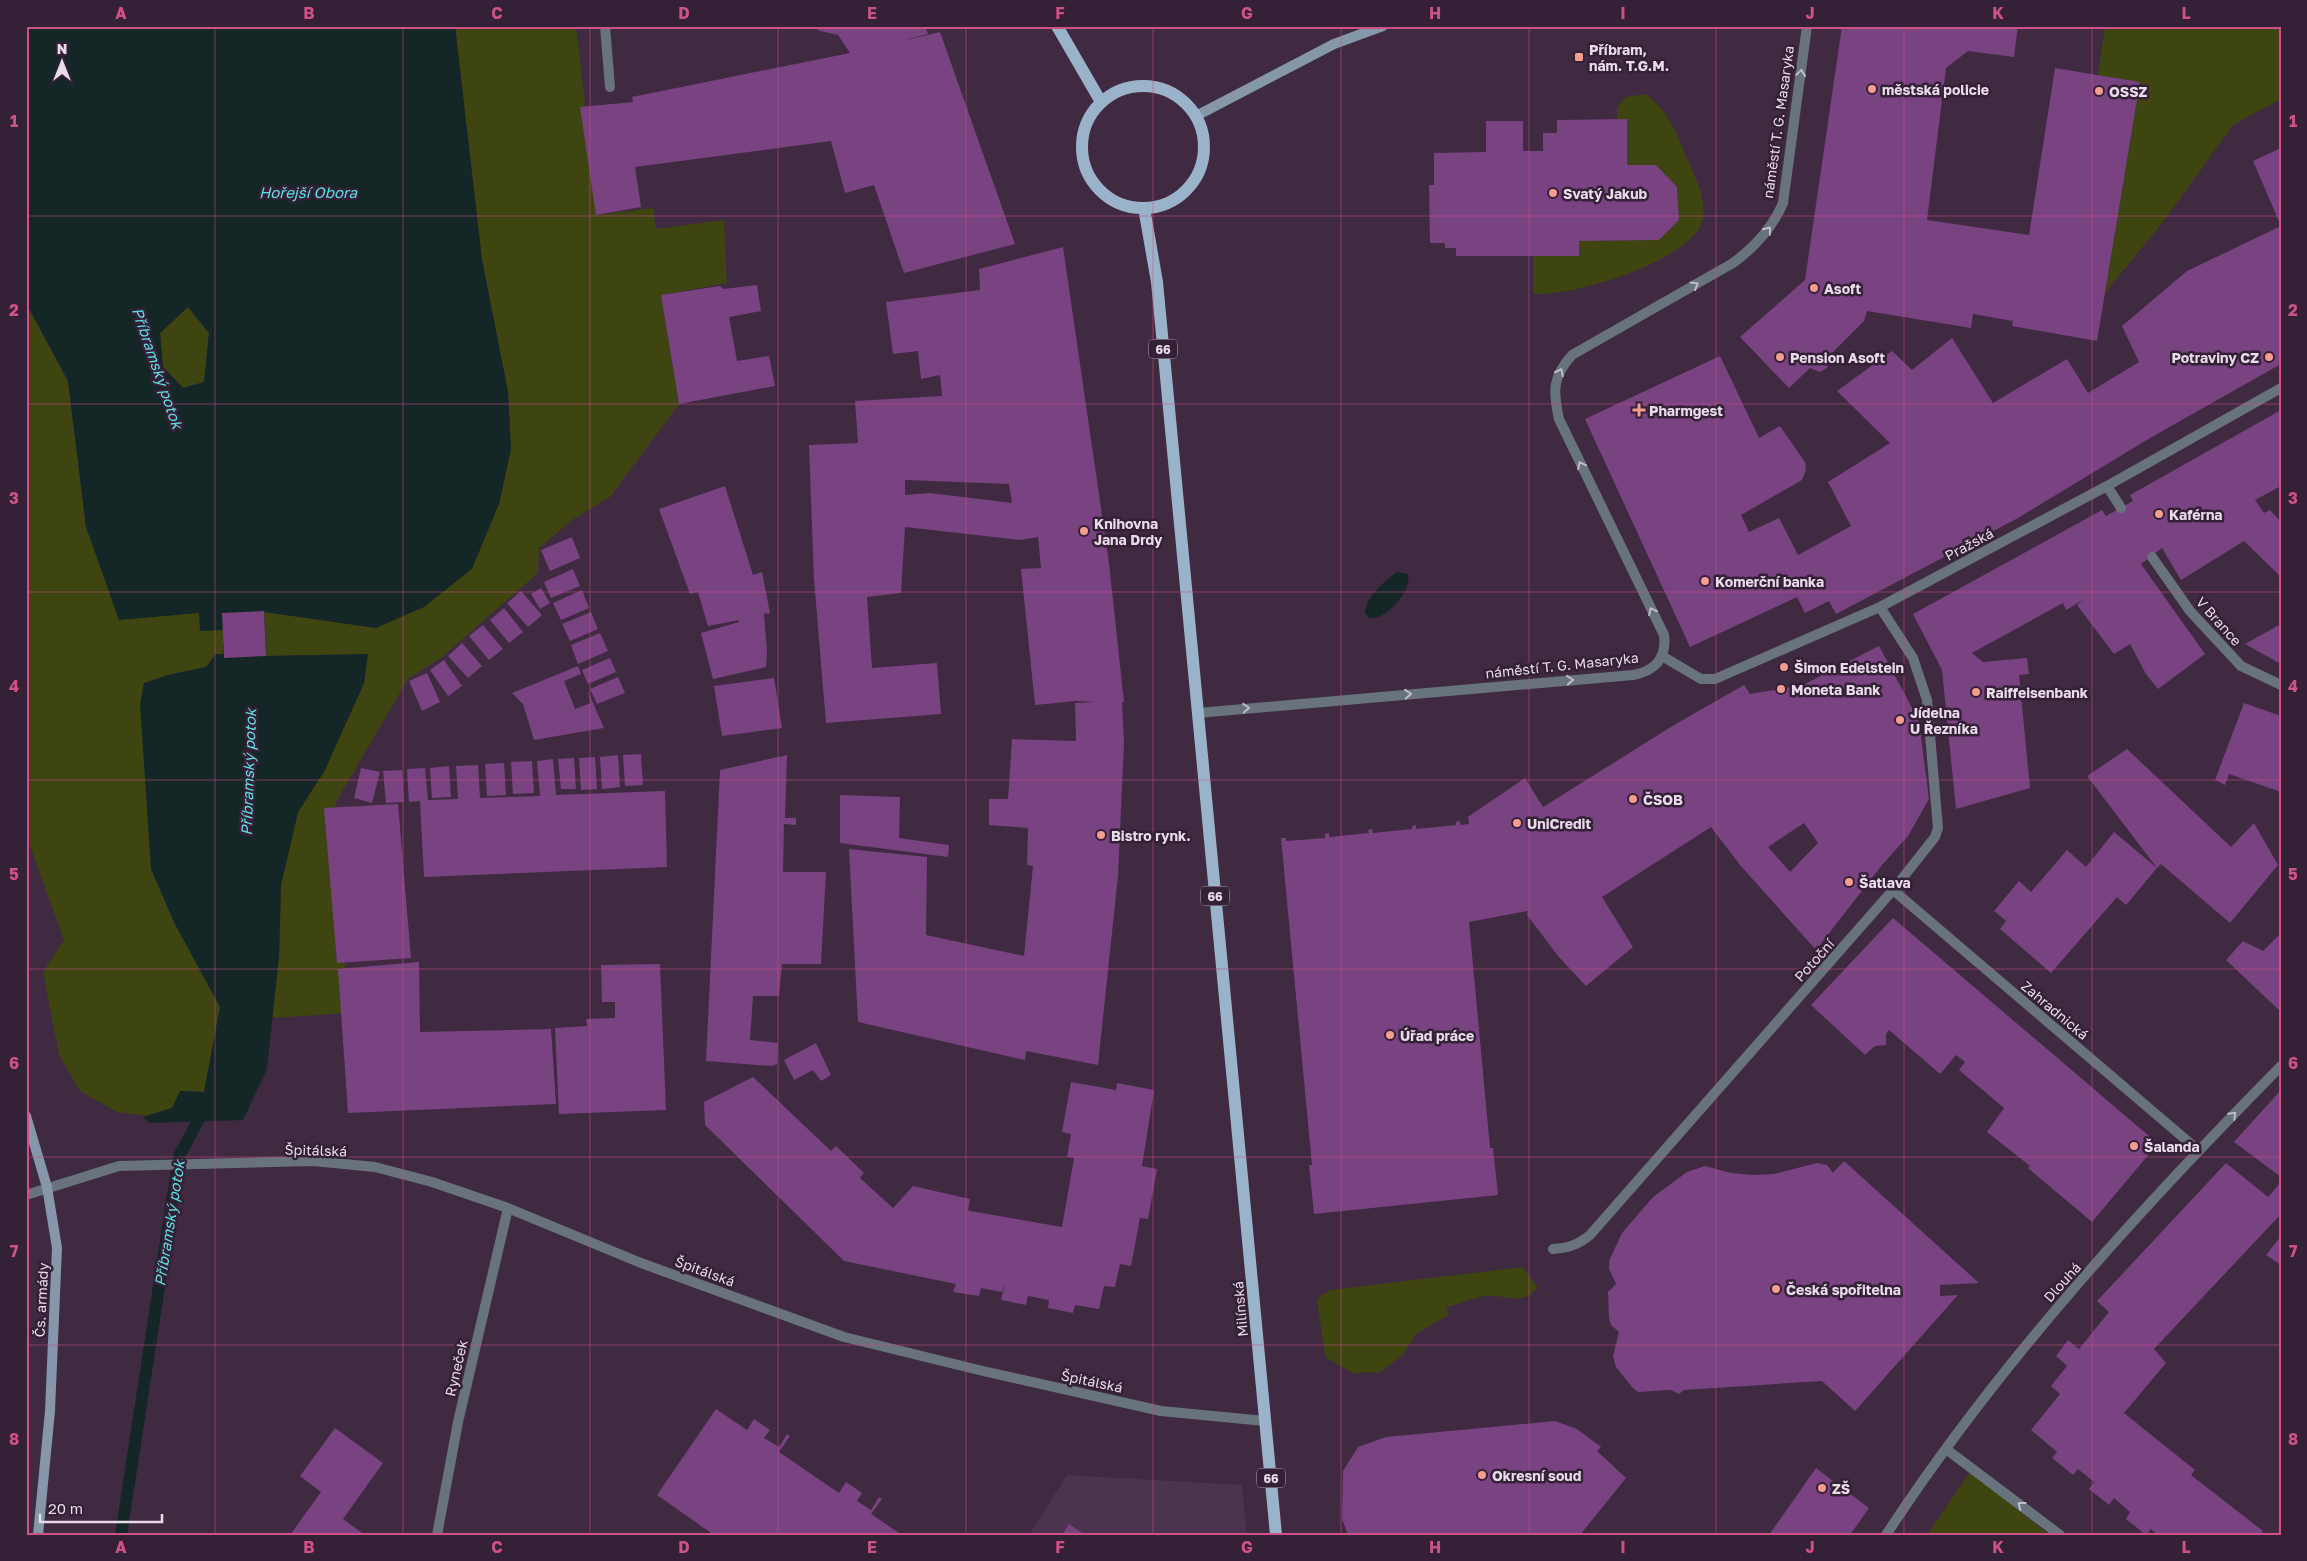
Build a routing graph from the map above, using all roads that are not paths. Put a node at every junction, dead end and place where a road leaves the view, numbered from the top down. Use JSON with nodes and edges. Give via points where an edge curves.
{"nodes":[{"id":1,"x":604,"y":26,"type":"edge"},
{"id":2,"x":1057,"y":26,"type":"edge"},
{"id":3,"x":1383,"y":26,"type":"edge"},
{"id":4,"x":1807,"y":26,"type":"edge"},
{"id":5,"x":610,"y":87,"type":"dead end"},
{"id":6,"x":1102,"y":102,"type":"junction"},
{"id":7,"x":1196,"y":116,"type":"junction"},
{"id":8,"x":1144,"y":208,"type":"junction"},
{"id":9,"x":2281,"y":388,"type":"edge"},
{"id":10,"x":2107,"y":486,"type":"junction"},
{"id":11,"x":2121,"y":508,"type":"dead end"},
{"id":12,"x":2152,"y":557,"type":"dead end"},
{"id":13,"x":1880,"y":607,"type":"junction"},
{"id":14,"x":1662,"y":656,"type":"junction"},
{"id":15,"x":2281,"y":685,"type":"edge"},
{"id":16,"x":1198,"y":713,"type":"junction"},
{"id":17,"x":1894,"y":890,"type":"junction"},
{"id":18,"x":2281,"y":1066,"type":"edge"},
{"id":19,"x":26,"y":1116,"type":"edge"},
{"id":20,"x":2198,"y":1150,"type":"junction"},
{"id":21,"x":47,"y":1187,"type":"junction"},
{"id":22,"x":26,"y":1195,"type":"edge"},
{"id":23,"x":508,"y":1208,"type":"junction"},
{"id":24,"x":1553,"y":1249,"type":"dead end"},
{"id":25,"x":1265,"y":1421,"type":"junction"},
{"id":26,"x":1946,"y":1449,"type":"junction"},
{"id":27,"x":38,"y":1535,"type":"edge"},
{"id":28,"x":437,"y":1535,"type":"edge"},
{"id":29,"x":1276,"y":1535,"type":"edge"},
{"id":30,"x":1886,"y":1535,"type":"edge"},
{"id":31,"x":2060,"y":1535,"type":"edge"}],
"edges":[{"from":1,"to":5,"type":"street"},
{"from":2,"to":6,"type":"main road"},
{"from":3,"to":7,"type":"street","via":[[1334,44]]},
{"from":14,"to":4,"type":"street","name":"náměstí T. G. Masaryka","one_way":true,"via":[[1664,635],[1559,419],[1556,380],[1561,367],[1572,356],[1733,263],[1752,249],[1769,229],[1783,203]]},
{"from":6,"to":7,"type":"main road","via":[[1117,91],[1134,86],[1153,86],[1170,91]]},
{"from":6,"to":8,"type":"main road","via":[[1089,118],[1084,131],[1082,159],[1090,179],[1104,194],[1123,205]]},
{"from":7,"to":8,"type":"main road","via":[[1204,136],[1204,157],[1197,177],[1183,194],[1164,205]]},
{"from":8,"to":16,"type":"main road","number":"66","via":[[1157,282]]},
{"from":9,"to":10,"type":"street","name":"Pražská"},
{"from":10,"to":11,"type":"street"},
{"from":10,"to":13,"type":"street","name":"Pražská"},
{"from":12,"to":15,"type":"street","name":"V Brance","via":[[2190,611],[2242,666]]},
{"from":13,"to":14,"type":"street","name":"Pražská","via":[[1715,679],[1701,679]]},
{"from":13,"to":17,"type":"street","name":"Potoční","via":[[1913,658],[1927,700],[1938,828],[1935,837]]},
{"from":16,"to":14,"type":"street","name":"náměstí T. G. Masaryka","one_way":true,"via":[[1633,674],[1656,666]]},
{"from":16,"to":25,"type":"main road","name":"Milínská","number":"66"},
{"from":17,"to":20,"type":"street","name":"Zahradnická"},
{"from":17,"to":24,"type":"street","name":"Potoční","via":[[1590,1235],[1568,1248]]},
{"from":20,"to":18,"type":"street","name":"Dlouhá","one_way":true},
{"from":19,"to":21,"type":"street","name":"Čs. armády"},
{"from":20,"to":26,"type":"street","name":"Dlouhá","via":[[2051,1315]]},
{"from":21,"to":22,"type":"street"},
{"from":21,"to":23,"type":"street","name":"Špitálská","via":[[119,1166],[313,1161],[375,1168],[432,1182]]},
{"from":21,"to":27,"type":"street","name":"Čs. armády","via":[[57,1248],[50,1411]]},
{"from":23,"to":25,"type":"street","name":"Špitálská","via":[[641,1262],[844,1336],[982,1371],[1161,1410]]},
{"from":23,"to":28,"type":"street","name":"Ryneček","via":[[458,1422]]},
{"from":25,"to":29,"type":"main road","name":"Milínská","number":"66"},
{"from":26,"to":30,"type":"street","name":"Dlouhá"},
{"from":31,"to":26,"type":"street","one_way":true}]}
